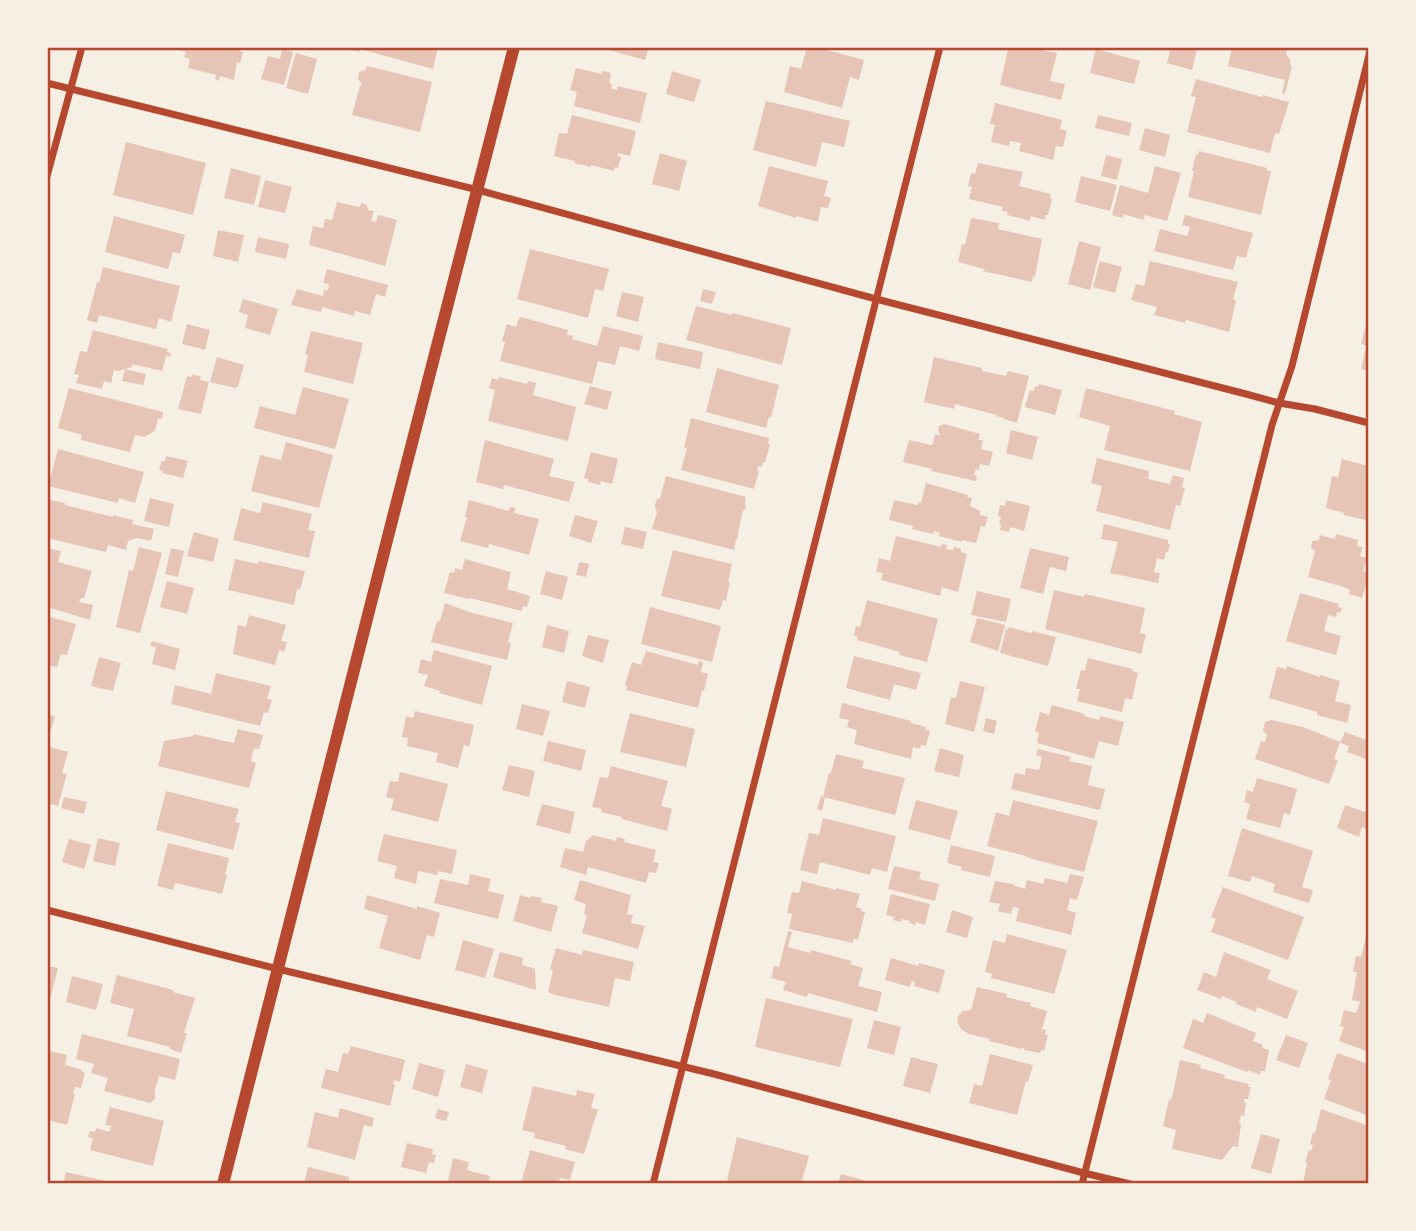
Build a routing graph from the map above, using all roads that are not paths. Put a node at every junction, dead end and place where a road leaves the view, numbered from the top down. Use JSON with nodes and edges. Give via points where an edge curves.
{"nodes":[{"id":1,"x":82,"y":47,"type":"edge"},
{"id":2,"x":514,"y":47,"type":"edge"},
{"id":3,"x":940,"y":47,"type":"edge"},
{"id":4,"x":1369,"y":55,"type":"edge"},
{"id":5,"x":47,"y":83,"type":"edge"},
{"id":6,"x":70,"y":89,"type":"junction"},
{"id":7,"x":47,"y":176,"type":"edge"},
{"id":8,"x":478,"y":190,"type":"junction"},
{"id":9,"x":876,"y":299,"type":"junction"},
{"id":10,"x":1279,"y":402,"type":"junction"},
{"id":11,"x":1369,"y":423,"type":"edge"},
{"id":12,"x":47,"y":910,"type":"edge"},
{"id":13,"x":278,"y":969,"type":"junction"},
{"id":14,"x":682,"y":1066,"type":"junction"},
{"id":15,"x":1084,"y":1173,"type":"junction"},
{"id":16,"x":223,"y":1184,"type":"edge"},
{"id":17,"x":653,"y":1184,"type":"edge"},
{"id":18,"x":1082,"y":1184,"type":"edge"},
{"id":19,"x":1130,"y":1184,"type":"edge"}],
"edges":[{"from":1,"to":6,"type":"street"},
{"from":2,"to":8,"type":"street"},
{"from":3,"to":9,"type":"street"},
{"from":4,"to":10,"type":"street","via":[[1292,366]]},
{"from":5,"to":6,"type":"street"},
{"from":6,"to":7,"type":"street"},
{"from":6,"to":8,"type":"street"},
{"from":8,"to":9,"type":"street"},
{"from":8,"to":13,"type":"street"},
{"from":9,"to":10,"type":"street"},
{"from":9,"to":14,"type":"street"},
{"from":10,"to":11,"type":"street"},
{"from":10,"to":15,"type":"street"},
{"from":12,"to":13,"type":"street"},
{"from":13,"to":14,"type":"street"},
{"from":13,"to":16,"type":"street"},
{"from":14,"to":15,"type":"street"},
{"from":14,"to":17,"type":"street"},
{"from":15,"to":18,"type":"street"},
{"from":15,"to":19,"type":"street"}]}
